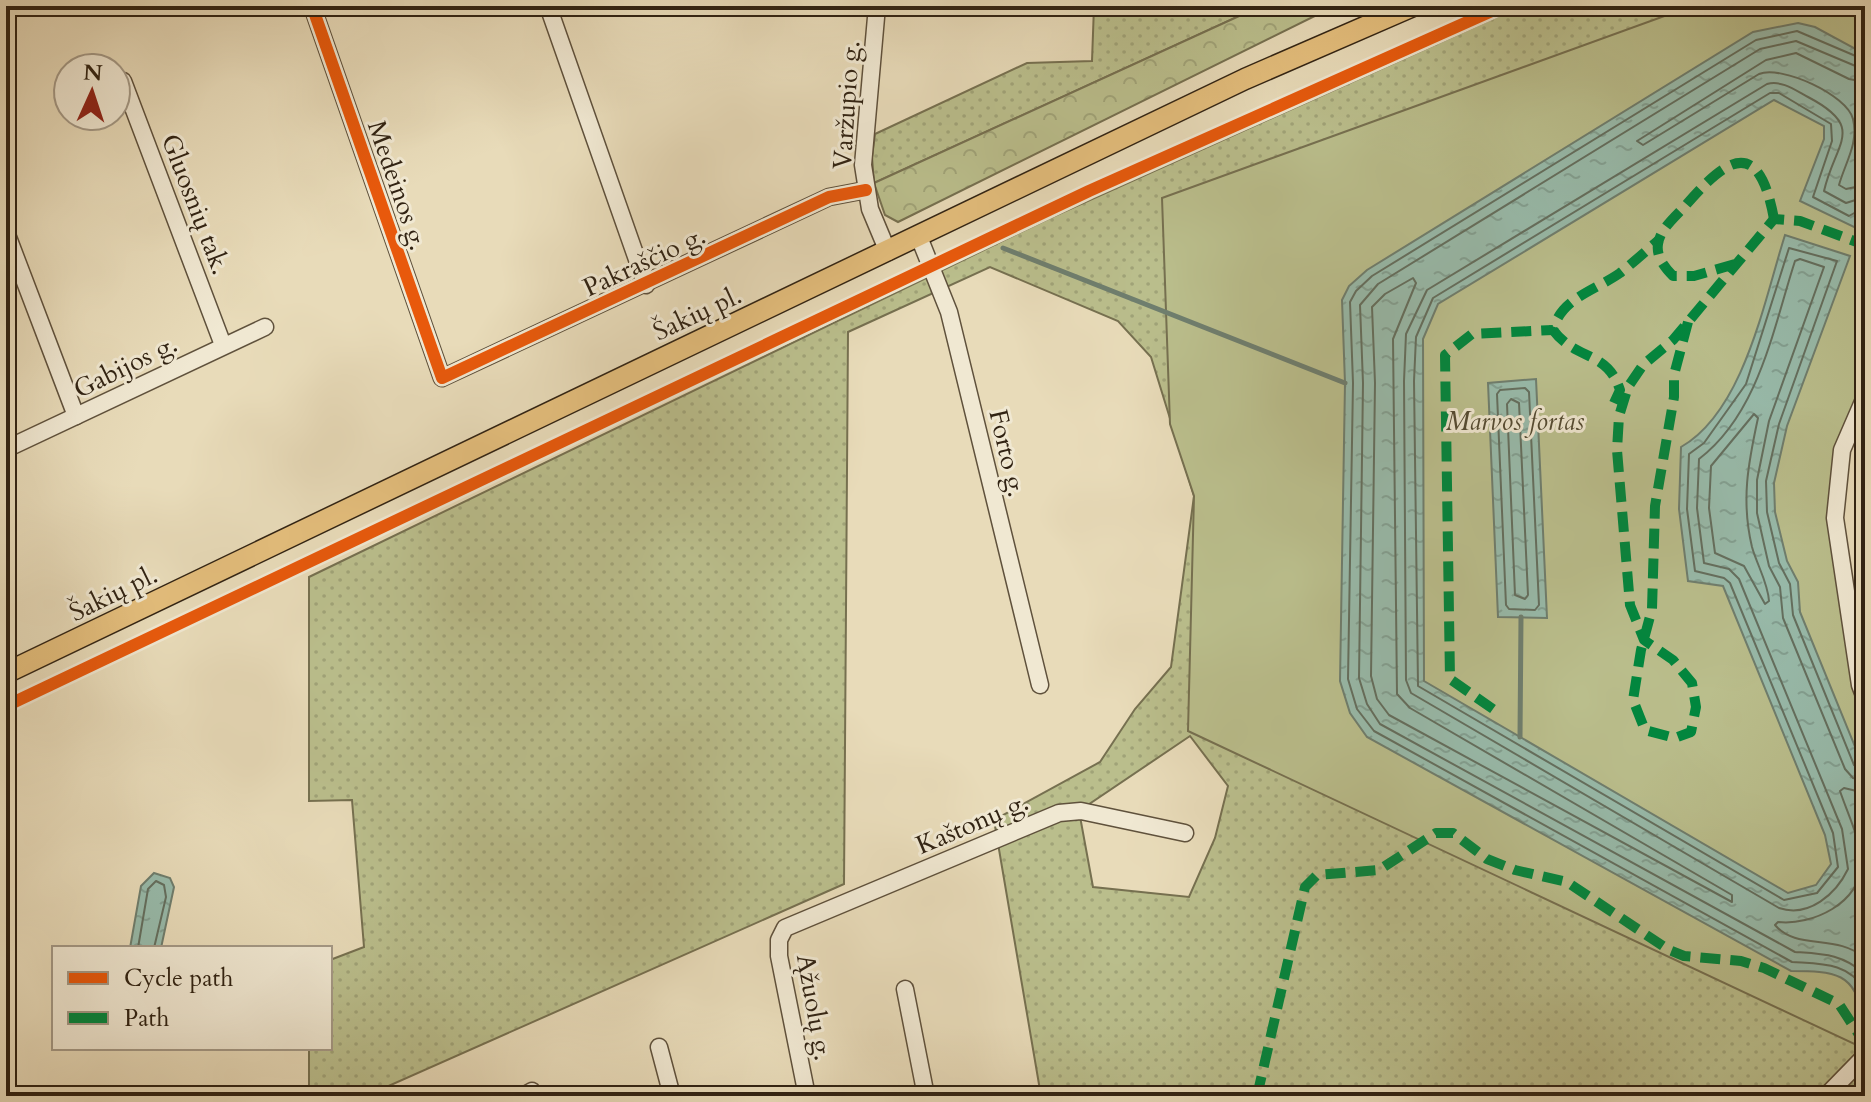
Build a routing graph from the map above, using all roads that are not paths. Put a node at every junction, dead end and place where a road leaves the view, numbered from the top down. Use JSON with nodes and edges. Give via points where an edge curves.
{"nodes":[{"id":1,"x":312,"y":6,"type":"edge"},
{"id":2,"x":548,"y":6,"type":"edge"},
{"id":3,"x":877,"y":6,"type":"edge"},
{"id":4,"x":1413,"y":6,"type":"edge"},
{"id":5,"x":132,"y":105,"type":"edge"},
{"id":6,"x":866,"y":190,"type":"junction"},
{"id":7,"x":6,"y":232,"type":"edge"},
{"id":8,"x":919,"y":237,"type":"junction"},
{"id":9,"x":888,"y":252,"type":"junction"},
{"id":10,"x":646,"y":285,"type":"junction"},
{"id":11,"x":265,"y":327,"type":"dead end"},
{"id":12,"x":223,"y":345,"type":"junction"},
{"id":13,"x":442,"y":378,"type":"joint"},
{"id":14,"x":1865,"y":397,"type":"edge"},
{"id":15,"x":76,"y":416,"type":"junction"},
{"id":16,"x":6,"y":449,"type":"edge"},
{"id":17,"x":6,"y":673,"type":"edge"},
{"id":18,"x":1040,"y":685,"type":"dead end"},
{"id":19,"x":1865,"y":698,"type":"edge"},
{"id":20,"x":1185,"y":833,"type":"dead end"},
{"id":21,"x":785,"y":928,"type":"joint"},
{"id":22,"x":905,"y":989,"type":"dead end"},
{"id":23,"x":659,"y":1047,"type":"dead end"},
{"id":24,"x":1865,"y":1056,"type":"edge"},
{"id":25,"x":672,"y":1096,"type":"edge"},
{"id":26,"x":807,"y":1096,"type":"edge"},
{"id":27,"x":926,"y":1096,"type":"edge"},
{"id":28,"x":1826,"y":1096,"type":"edge"}],
"edges":[{"from":1,"to":13,"type":"street","name":"Medeinos g."},
{"from":2,"to":10,"type":"street"},
{"from":3,"to":6,"type":"street","name":"Varžupio g.","via":[[863,165]]},
{"from":4,"to":8,"type":"main road","name":"Šakių pl.","via":[[1245,79]]},
{"from":5,"to":12,"type":"street","name":"Gluosnių tak."},
{"from":6,"to":9,"type":"street","name":"Varžupio g."},
{"from":6,"to":10,"type":"street","name":"Pakraščio g.","via":[[829,197]]},
{"from":7,"to":15,"type":"street"},
{"from":8,"to":9,"type":"main road","name":"Šakių pl."},
{"from":8,"to":18,"type":"street","name":"Forto g.","via":[[949,312]]},
{"from":9,"to":17,"type":"main road","name":"Šakių pl."},
{"from":10,"to":13,"type":"street","name":"Pakraščio g."},
{"from":11,"to":12,"type":"street","name":"Gabijos g."},
{"from":12,"to":15,"type":"street","name":"Gabijos g."},
{"from":14,"to":19,"type":"street","via":[[1842,450],[1835,518]]},
{"from":15,"to":16,"type":"street","name":"Gabijos g."},
{"from":20,"to":21,"type":"street","name":"Kaštonų g.","via":[[1081,811],[1059,813]]},
{"from":21,"to":26,"type":"street","name":"Ąžuolų g.","via":[[779,956]]},
{"from":22,"to":27,"type":"street"},
{"from":23,"to":25,"type":"street"},
{"from":24,"to":28,"type":"street"}]}
